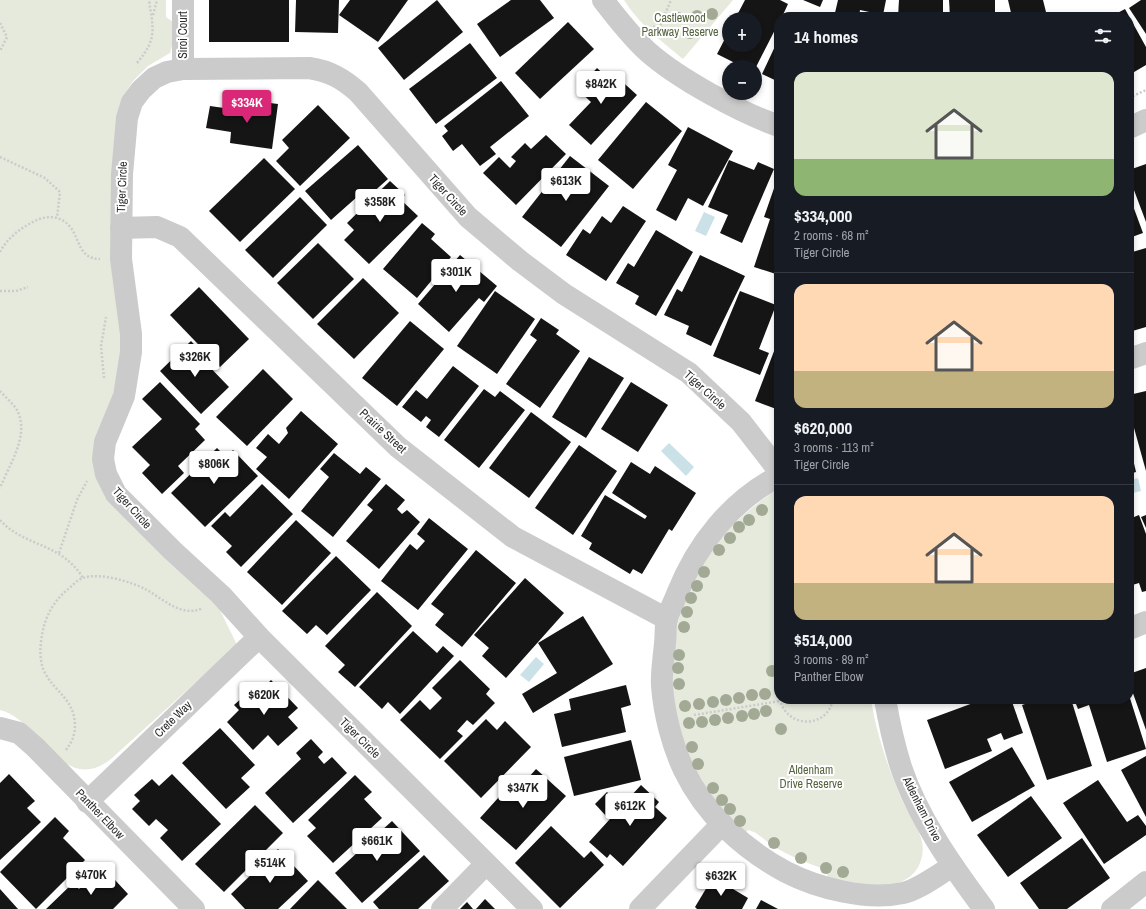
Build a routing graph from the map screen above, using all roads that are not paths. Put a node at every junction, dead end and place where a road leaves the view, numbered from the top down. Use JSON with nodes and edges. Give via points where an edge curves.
{"nodes":[{"id":1,"x":183,"y":0,"type":"edge"},
{"id":2,"x":603,"y":0,"type":"edge"},
{"id":3,"x":183,"y":70,"type":"junction"},
{"id":4,"x":1146,"y":120,"type":"edge"},
{"id":5,"x":774,"y":124,"type":"edge"},
{"id":6,"x":1134,"y":126,"type":"edge"},
{"id":7,"x":121,"y":228,"type":"junction"},
{"id":8,"x":1146,"y":354,"type":"edge"},
{"id":9,"x":1134,"y":358,"type":"edge"},
{"id":10,"x":774,"y":465,"type":"edge"},
{"id":11,"x":774,"y":479,"type":"edge"},
{"id":12,"x":667,"y":619,"type":"junction"},
{"id":13,"x":1146,"y":622,"type":"edge"},
{"id":14,"x":1134,"y":627,"type":"edge"},
{"id":15,"x":259,"y":637,"type":"junction"},
{"id":16,"x":886,"y":704,"type":"edge"},
{"id":17,"x":0,"y":728,"type":"edge"},
{"id":18,"x":87,"y":802,"type":"junction"},
{"id":19,"x":722,"y":824,"type":"junction"},
{"id":20,"x":486,"y":864,"type":"junction"},
{"id":21,"x":953,"y":866,"type":"junction"},
{"id":22,"x":1146,"y":882,"type":"edge"},
{"id":23,"x":871,"y":902,"type":"edge"},
{"id":24,"x":194,"y":909,"type":"edge"},
{"id":25,"x":442,"y":909,"type":"edge"},
{"id":26,"x":532,"y":909,"type":"edge"},
{"id":27,"x":640,"y":909,"type":"edge"},
{"id":28,"x":984,"y":909,"type":"edge"},
{"id":29,"x":1112,"y":909,"type":"edge"}],
"edges":[{"from":1,"to":3,"type":"street","name":"Siroi Court"},
{"from":2,"to":5,"type":"street","via":[[647,51],[680,76],[726,102]]},
{"from":3,"to":7,"type":"street","name":"Tiger Circle","via":[[168,72],[154,78],[132,102],[124,141]]},
{"from":3,"to":10,"type":"street","name":"Tiger Circle","via":[[309,68],[327,71],[344,79],[468,217],[564,294],[689,373],[741,422]]},
{"from":4,"to":6,"type":"street"},
{"from":7,"to":12,"type":"street","name":"Prairie Street","via":[[157,227],[180,237],[404,452],[513,536]]},
{"from":7,"to":15,"type":"street","name":"Tiger Circle","via":[[121,259],[131,352],[124,396],[106,442],[103,459],[106,474],[116,494],[221,595]]},
{"from":8,"to":9,"type":"street"},
{"from":11,"to":12,"type":"street","via":[[740,502],[706,538],[687,570]]},
{"from":12,"to":19,"type":"street","via":[[662,686],[666,712],[684,770],[694,788]]},
{"from":13,"to":14,"type":"street"},
{"from":15,"to":18,"type":"street","name":"Crete Way"},
{"from":15,"to":20,"type":"street","name":"Tiger Circle"},
{"from":16,"to":21,"type":"street","name":"Aldenham Drive","via":[[902,769],[929,828]]},
{"from":17,"to":18,"type":"street","name":"Panther Elbow","via":[[19,734],[43,755]]},
{"from":18,"to":24,"type":"street","name":"Panther Elbow"},
{"from":19,"to":23,"type":"street","via":[[765,861],[801,880]]},
{"from":19,"to":27,"type":"street"},
{"from":20,"to":25,"type":"street"},
{"from":20,"to":26,"type":"street","name":"Tiger Circle"},
{"from":21,"to":23,"type":"street","via":[[912,890],[887,895]]},
{"from":21,"to":28,"type":"street","name":"Aldenham Drive"},
{"from":22,"to":29,"type":"street"}]}
